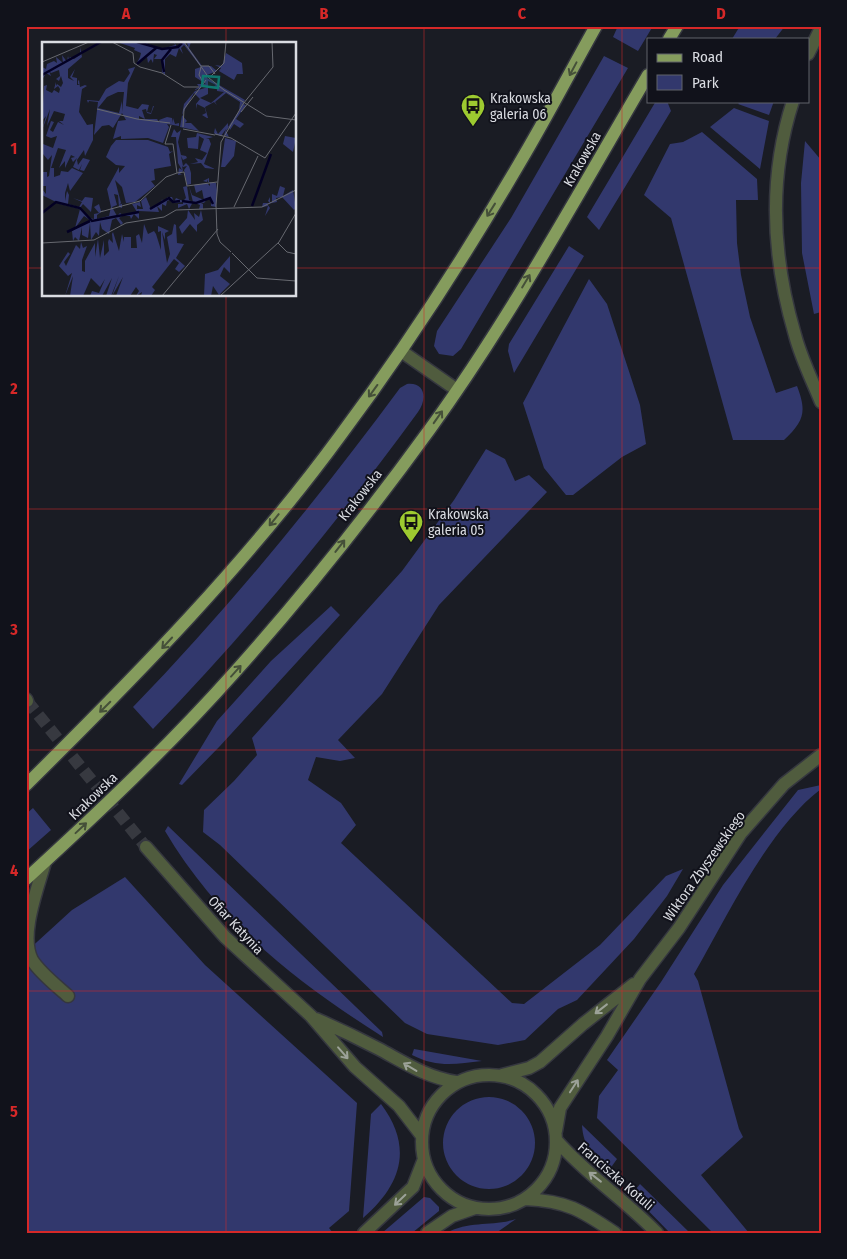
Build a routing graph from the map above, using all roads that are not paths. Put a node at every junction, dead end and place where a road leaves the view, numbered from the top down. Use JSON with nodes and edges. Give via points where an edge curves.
{"nodes":[{"id":1,"x":596,"y":26,"type":"edge"},
{"id":2,"x":676,"y":26,"type":"edge"},
{"id":3,"x":821,"y":28,"type":"edge"},
{"id":4,"x":670,"y":38,"type":"edge"},
{"id":5,"x":810,"y":50,"type":"edge"},
{"id":6,"x":647,"y":77,"type":"edge"},
{"id":7,"x":793,"y":102,"type":"edge"},
{"id":8,"x":401,"y":351,"type":"junction"},
{"id":9,"x":457,"y":390,"type":"junction"},
{"id":10,"x":821,"y":402,"type":"edge"},
{"id":11,"x":821,"y":755,"type":"edge"},
{"id":12,"x":26,"y":785,"type":"edge"},
{"id":13,"x":146,"y":847,"type":"tunnel mouth"},
{"id":14,"x":45,"y":862,"type":"junction"},
{"id":15,"x":26,"y":879,"type":"edge"},
{"id":16,"x":30,"y":961,"type":"edge"},
{"id":17,"x":640,"y":979,"type":"junction"},
{"id":18,"x":68,"y":996,"type":"dead end"},
{"id":19,"x":311,"y":1016,"type":"junction"},
{"id":20,"x":501,"y":1075,"type":"junction"},
{"id":21,"x":456,"y":1082,"type":"junction"},
{"id":22,"x":422,"y":1136,"type":"junction"},
{"id":23,"x":556,"y":1136,"type":"junction"},
{"id":24,"x":424,"y":1159,"type":"junction"},
{"id":25,"x":525,"y":1199,"type":"junction"},
{"id":26,"x":475,"y":1208,"type":"junction"},
{"id":27,"x":364,"y":1233,"type":"edge"},
{"id":28,"x":427,"y":1233,"type":"edge"},
{"id":29,"x":615,"y":1233,"type":"edge"},
{"id":30,"x":657,"y":1233,"type":"edge"}],
"edges":[{"from":1,"to":8,"type":"main road","one_way":true,"via":[[519,165]]},
{"from":2,"to":4,"type":"main road"},
{"from":3,"to":5,"type":"street"},
{"from":9,"to":6,"type":"main road","name":"Krakowska","one_way":true,"via":[[552,239]]},
{"from":7,"to":10,"type":"street","via":[[780,151],[775,191],[778,259],[795,336]]},
{"from":8,"to":9,"type":"street"},
{"from":8,"to":12,"type":"main road","one_way":true,"via":[[328,452],[217,587],[140,672]]},
{"from":14,"to":9,"type":"main road","name":"Krakowska","one_way":true,"via":[[233,675],[284,616]]},
{"from":11,"to":17,"type":"street","name":"Wiktora Zbyszewskiego","via":[[784,784],[742,833],[679,928]]},
{"from":13,"to":19,"type":"street","name":"Ofiar Katynia","via":[[225,937]]},
{"from":14,"to":15,"type":"main road","name":"Krakowska"},
{"from":14,"to":16,"type":"street","via":[[28,933]]},
{"from":16,"to":18,"type":"street"},
{"from":17,"to":20,"type":"street","name":"Wiktora Zbyszewskiego","one_way":true,"via":[[540,1062]]},
{"from":23,"to":17,"type":"street","name":"Wiktora Zbyszewskiego","one_way":true,"via":[[560,1108]]},
{"from":21,"to":19,"type":"street","name":"Ofiar Katynia","one_way":true,"via":[[419,1072]]},
{"from":19,"to":22,"type":"street","name":"Ofiar Katynia","one_way":true,"via":[[356,1067],[399,1106]]},
{"from":20,"to":21,"type":"street","via":[[486,1074]]},
{"from":20,"to":23,"type":"street","via":[[520,1082],[538,1095],[550,1112]]},
{"from":21,"to":22,"type":"street","via":[[432,1106]]},
{"from":22,"to":24,"type":"street"},
{"from":23,"to":25,"type":"street","via":[[549,1172],[539,1188]]},
{"from":30,"to":23,"type":"street","name":"Franciszka Kotuli","one_way":true,"via":[[636,1211],[571,1158]]},
{"from":24,"to":26,"type":"street","via":[[444,1192]]},
{"from":24,"to":27,"type":"street","one_way":true,"via":[[413,1187]]},
{"from":25,"to":26,"type":"street","via":[[507,1207]]},
{"from":25,"to":29,"type":"street","via":[[569,1205]]},
{"from":26,"to":28,"type":"street","via":[[452,1216]]}]}
